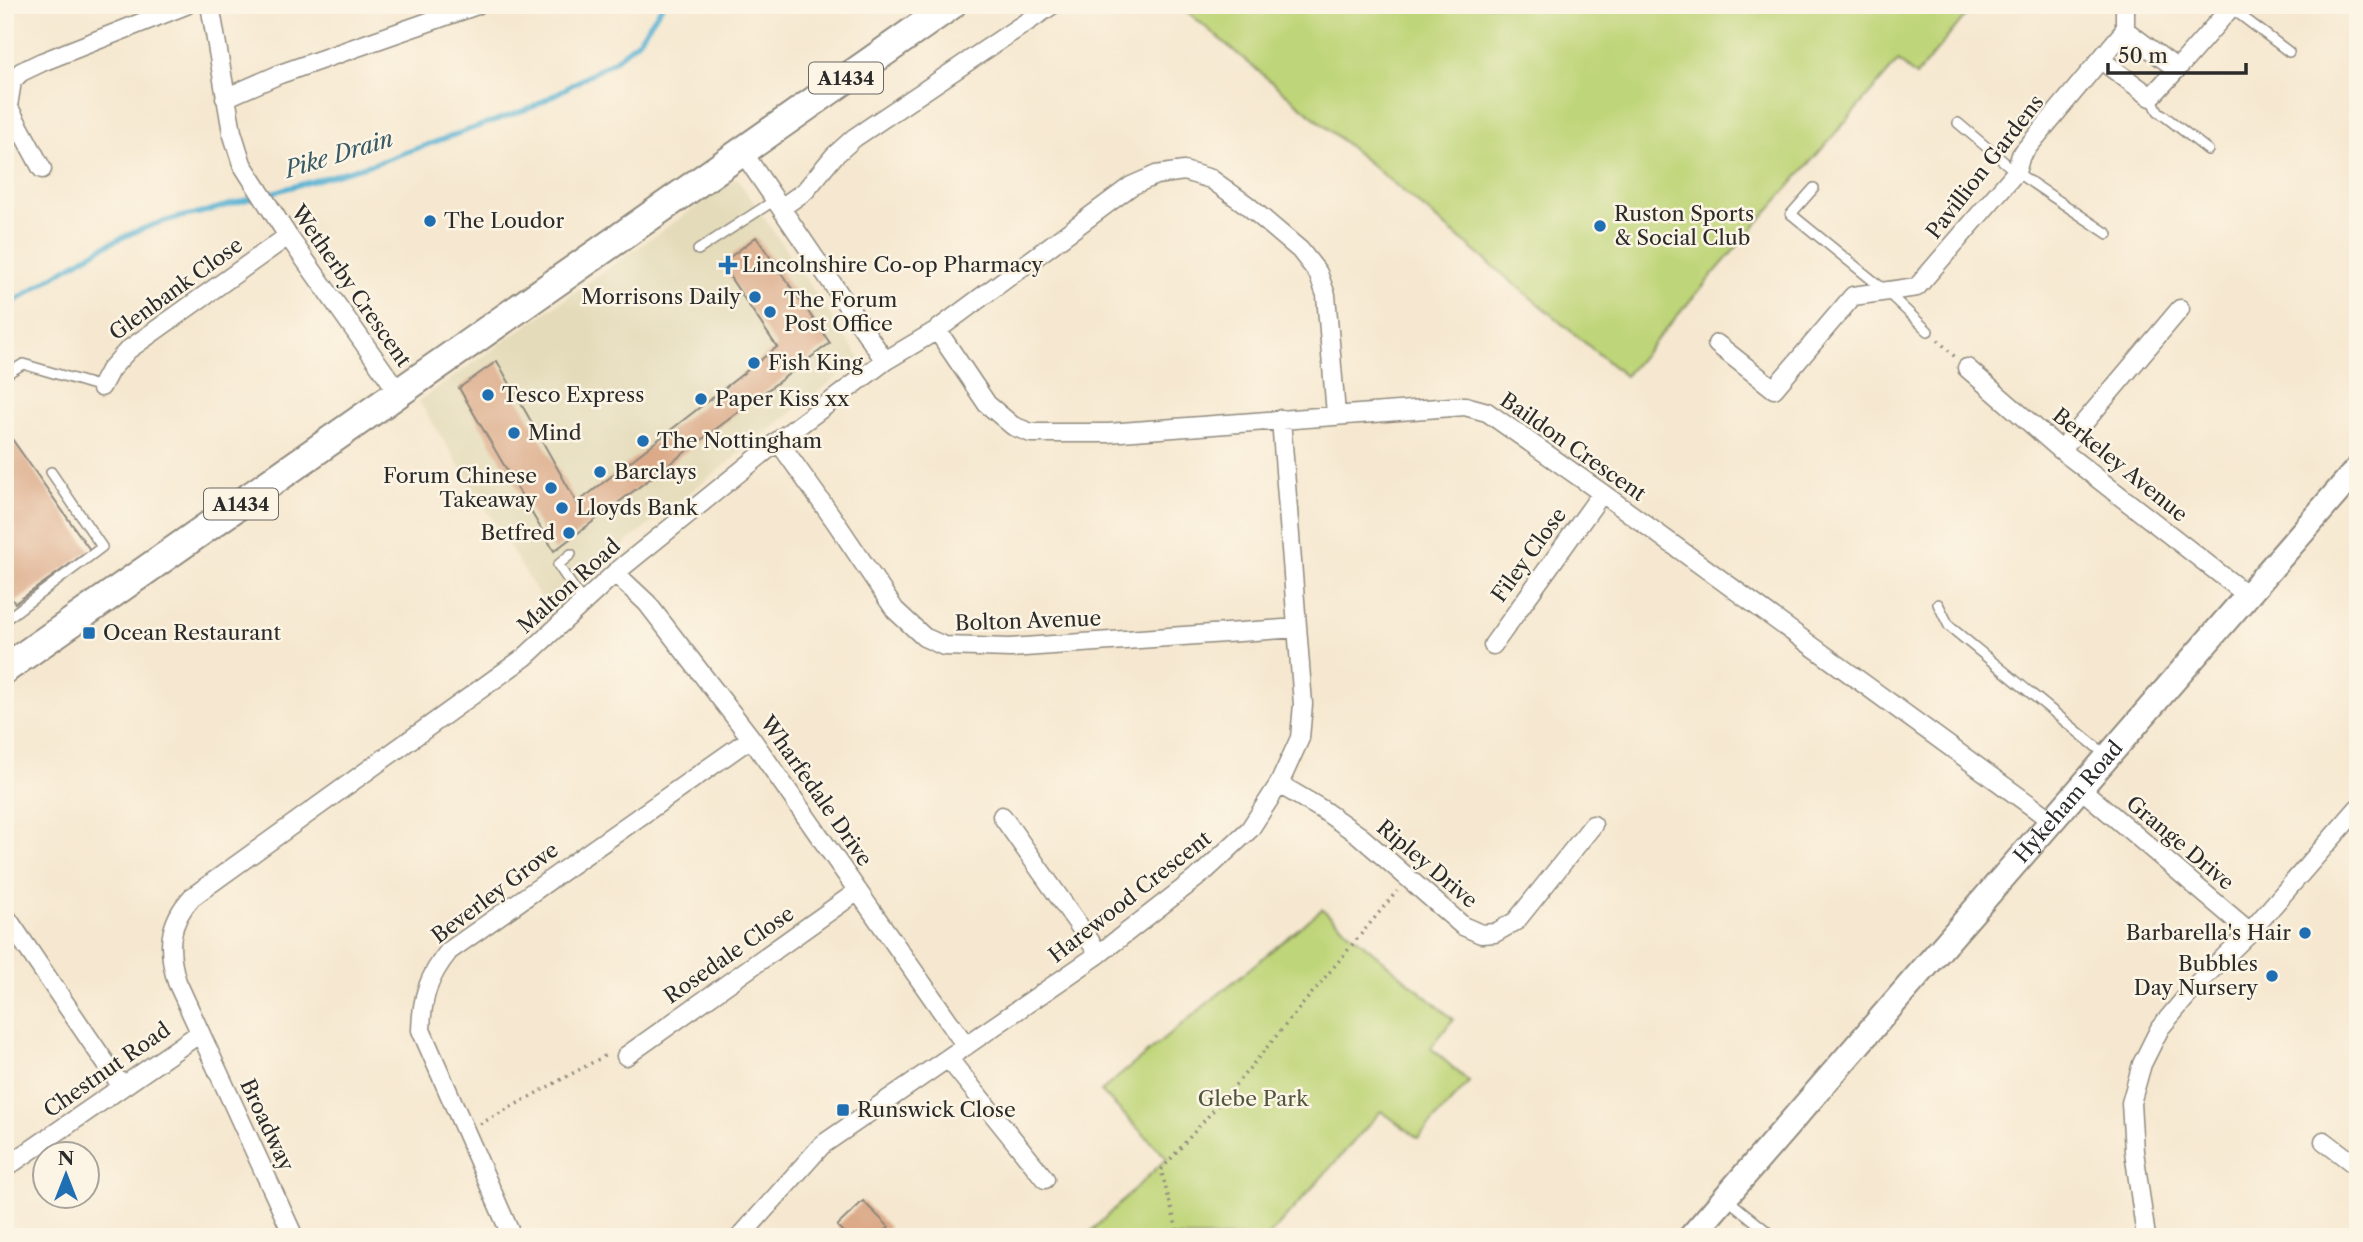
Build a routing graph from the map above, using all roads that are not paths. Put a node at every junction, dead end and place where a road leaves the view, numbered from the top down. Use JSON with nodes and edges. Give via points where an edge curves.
{"nodes":[{"id":1,"x":186,"y":5,"type":"edge"},
{"id":2,"x":210,"y":5,"type":"edge"},
{"id":3,"x":477,"y":5,"type":"edge"},
{"id":4,"x":951,"y":5,"type":"edge"},
{"id":5,"x":1052,"y":5,"type":"edge"},
{"id":6,"x":2125,"y":5,"type":"edge"},
{"id":7,"x":2232,"y":6,"type":"edge"},
{"id":8,"x":2125,"y":30,"type":"junction"},
{"id":9,"x":2289,"y":52,"type":"dead end"},
{"id":10,"x":2101,"y":60,"type":"junction"},
{"id":11,"x":2177,"y":69,"type":"junction"},
{"id":12,"x":2151,"y":97,"type":"junction"},
{"id":13,"x":225,"y":98,"type":"junction"},
{"id":14,"x":1958,"y":123,"type":"dead end"},
{"id":15,"x":2208,"y":150,"type":"dead end"},
{"id":16,"x":742,"y":151,"type":"junction"},
{"id":17,"x":42,"y":169,"type":"dead end"},
{"id":18,"x":2016,"y":172,"type":"junction"},
{"id":19,"x":1814,"y":188,"type":"dead end"},
{"id":20,"x":778,"y":204,"type":"junction"},
{"id":21,"x":2108,"y":234,"type":"dead end"},
{"id":22,"x":288,"y":236,"type":"junction"},
{"id":23,"x":698,"y":250,"type":"dead end"},
{"id":24,"x":1887,"y":292,"type":"junction"},
{"id":25,"x":2180,"y":309,"type":"dead end"},
{"id":26,"x":937,"y":330,"type":"junction"},
{"id":27,"x":1928,"y":331,"type":"road end"},
{"id":28,"x":1717,"y":344,"type":"dead end"},
{"id":29,"x":885,"y":361,"type":"junction"},
{"id":30,"x":1967,"y":368,"type":"road end"},
{"id":31,"x":5,"y":375,"type":"edge"},
{"id":32,"x":101,"y":387,"type":"joint"},
{"id":33,"x":399,"y":393,"type":"junction"},
{"id":34,"x":1336,"y":414,"type":"junction"},
{"id":35,"x":1281,"y":419,"type":"junction"},
{"id":36,"x":778,"y":442,"type":"junction"},
{"id":37,"x":2061,"y":450,"type":"junction"},
{"id":38,"x":2358,"y":468,"type":"edge"},
{"id":39,"x":51,"y":472,"type":"dead end"},
{"id":40,"x":1602,"y":493,"type":"junction"},
{"id":41,"x":571,"y":554,"type":"dead end"},
{"id":42,"x":615,"y":573,"type":"junction"},
{"id":43,"x":2247,"y":595,"type":"junction"},
{"id":44,"x":583,"y":602,"type":"junction"},
{"id":45,"x":1938,"y":604,"type":"dead end"},
{"id":46,"x":5,"y":614,"type":"edge"},
{"id":47,"x":1297,"y":628,"type":"junction"},
{"id":48,"x":1493,"y":645,"type":"dead end"},
{"id":49,"x":5,"y":670,"type":"edge"},
{"id":50,"x":751,"y":737,"type":"junction"},
{"id":51,"x":2107,"y":757,"type":"junction"},
{"id":52,"x":1279,"y":784,"type":"junction"},
{"id":53,"x":2080,"y":788,"type":"junction"},
{"id":54,"x":2358,"y":808,"type":"edge"},
{"id":55,"x":1002,"y":816,"type":"dead end"},
{"id":56,"x":2052,"y":821,"type":"junction"},
{"id":57,"x":1593,"y":825,"type":"dead end"},
{"id":58,"x":858,"y":891,"type":"junction"},
{"id":59,"x":5,"y":915,"type":"edge"},
{"id":60,"x":2250,"y":932,"type":"junction"},
{"id":61,"x":1099,"y":954,"type":"junction"},
{"id":62,"x":200,"y":1033,"type":"junction"},
{"id":63,"x":966,"y":1046,"type":"junction"},
{"id":64,"x":626,"y":1056,"type":"road end"},
{"id":65,"x":948,"y":1058,"type":"junction"},
{"id":66,"x":122,"y":1087,"type":"junction"},
{"id":67,"x":2324,"y":1141,"type":"dead end"},
{"id":68,"x":2358,"y":1167,"type":"edge"},
{"id":69,"x":5,"y":1168,"type":"edge"},
{"id":70,"x":1045,"y":1180,"type":"dead end"},
{"id":71,"x":1725,"y":1197,"type":"junction"},
{"id":72,"x":294,"y":1237,"type":"edge"},
{"id":73,"x":512,"y":1237,"type":"edge"},
{"id":74,"x":740,"y":1237,"type":"edge"},
{"id":75,"x":1690,"y":1237,"type":"edge"},
{"id":76,"x":1774,"y":1237,"type":"edge"},
{"id":77,"x":2146,"y":1237,"type":"edge"}],
"edges":[{"from":1,"to":17,"type":"street","via":[[42,62],[12,81],[8,106]]},
{"from":2,"to":13,"type":"street","name":"Wetherby Crescent"},
{"from":3,"to":13,"type":"street"},
{"from":4,"to":16,"type":"main road","number":"A1434"},
{"from":5,"to":20,"type":"street","via":[[854,138],[805,191]]},
{"from":6,"to":8,"type":"street"},
{"from":7,"to":9,"type":"lane"},
{"from":7,"to":11,"type":"street"},
{"from":8,"to":10,"type":"street","name":"Pavillion Gardens"},
{"from":8,"to":11,"type":"street"},
{"from":10,"to":12,"type":"street"},
{"from":10,"to":18,"type":"street","name":"Pavillion Gardens","via":[[2021,155]]},
{"from":11,"to":12,"type":"street"},
{"from":12,"to":15,"type":"lane","via":[[2158,111]]},
{"from":13,"to":22,"type":"street","name":"Wetherby Crescent","via":[[242,164]]},
{"from":14,"to":18,"type":"lane"},
{"from":16,"to":20,"type":"street"},
{"from":16,"to":33,"type":"main road","number":"A1434"},
{"from":18,"to":21,"type":"lane"},
{"from":18,"to":24,"type":"street","name":"Pavillion Gardens","via":[[1917,287]]},
{"from":19,"to":24,"type":"lane","via":[[1791,214]]},
{"from":20,"to":23,"type":"lane"},
{"from":20,"to":29,"type":"street"},
{"from":22,"to":32,"type":"street","name":"Glenbank Close","via":[[119,357]]},
{"from":22,"to":33,"type":"street","name":"Wetherby Crescent"},
{"from":24,"to":27,"type":"lane"},
{"from":24,"to":28,"type":"street","name":"Pavillion Gardens","via":[[1853,296],[1774,389]]},
{"from":25,"to":37,"type":"street"},
{"from":26,"to":29,"type":"street","name":"Malton Road"},
{"from":26,"to":34,"type":"street","name":"Malton Road","via":[[1131,186],[1156,175],[1184,171],[1211,179],[1247,205],[1300,250],[1318,273],[1326,295]]},
{"from":26,"to":35,"type":"street","name":"Baildon Crescent","via":[[988,404],[1013,426],[1031,433],[1108,433]]},
{"from":29,"to":36,"type":"street","name":"Malton Road"},
{"from":30,"to":37,"type":"street","name":"Berkeley Avenue"},
{"from":31,"to":32,"type":"lane","via":[[23,364]]},
{"from":33,"to":49,"type":"main road","number":"A1434"},
{"from":34,"to":35,"type":"street","name":"Baildon Crescent"},
{"from":34,"to":40,"type":"street","name":"Baildon Crescent","via":[[1465,406],[1487,412]]},
{"from":35,"to":47,"type":"street","name":"Harewood Crescent"},
{"from":36,"to":42,"type":"street","name":"Malton Road"},
{"from":36,"to":47,"type":"street","name":"Bolton Avenue","via":[[895,610],[924,637],[944,646],[1010,648]]},
{"from":37,"to":43,"type":"street","name":"Berkeley Avenue"},
{"from":38,"to":43,"type":"street","name":"Hykeham Road"},
{"from":39,"to":46,"type":"lane","via":[[102,547],[9,617]]},
{"from":40,"to":48,"type":"street","name":"Filey Close"},
{"from":40,"to":56,"type":"street","name":"Baildon Crescent"},
{"from":41,"to":44,"type":"lane","via":[[558,565]]},
{"from":42,"to":44,"type":"street","name":"Malton Road"},
{"from":42,"to":50,"type":"street","name":"Wharfedale Drive","via":[[647,603]]},
{"from":43,"to":51,"type":"street","name":"Hykeham Road"},
{"from":44,"to":62,"type":"street","name":"Malton Road","via":[[524,657],[180,910],[170,958]]},
{"from":45,"to":51,"type":"lane","via":[[1949,626]]},
{"from":47,"to":52,"type":"street","name":"Harewood Crescent","via":[[1303,704],[1300,738]]},
{"from":50,"to":58,"type":"street","name":"Wharfedale Drive"},
{"from":50,"to":73,"type":"street","name":"Beverley Grove","via":[[449,951],[435,969],[422,1006],[421,1030]]},
{"from":51,"to":53,"type":"street","name":"Hykeham Road"},
{"from":52,"to":57,"type":"street","name":"Ripley Drive","via":[[1360,836],[1463,926],[1481,934],[1495,933],[1516,921]]},
{"from":52,"to":61,"type":"street","name":"Harewood Crescent","via":[[1250,829],[1204,872]]},
{"from":53,"to":56,"type":"street","name":"Hykeham Road"},
{"from":53,"to":60,"type":"street","name":"Grange Drive"},
{"from":54,"to":60,"type":"street"},
{"from":55,"to":61,"type":"street"},
{"from":56,"to":71,"type":"street","name":"Hykeham Road"},
{"from":58,"to":63,"type":"street","name":"Wharfedale Drive"},
{"from":58,"to":64,"type":"street","name":"Rosedale Close"},
{"from":59,"to":66,"type":"street"},
{"from":60,"to":77,"type":"street","via":[[2160,1028],[2141,1064],[2131,1103]]},
{"from":61,"to":63,"type":"street","name":"Harewood Crescent"},
{"from":62,"to":66,"type":"street","name":"Chestnut Road"},
{"from":62,"to":72,"type":"street","name":"Broadway"},
{"from":63,"to":65,"type":"street","name":"Harewood Crescent"},
{"from":65,"to":70,"type":"street"},
{"from":65,"to":74,"type":"street","name":"Harewood Crescent","via":[[822,1145]]},
{"from":66,"to":69,"type":"street","name":"Chestnut Road"},
{"from":67,"to":68,"type":"street"},
{"from":71,"to":75,"type":"street","name":"Hykeham Road"},
{"from":71,"to":76,"type":"lane"}]}
